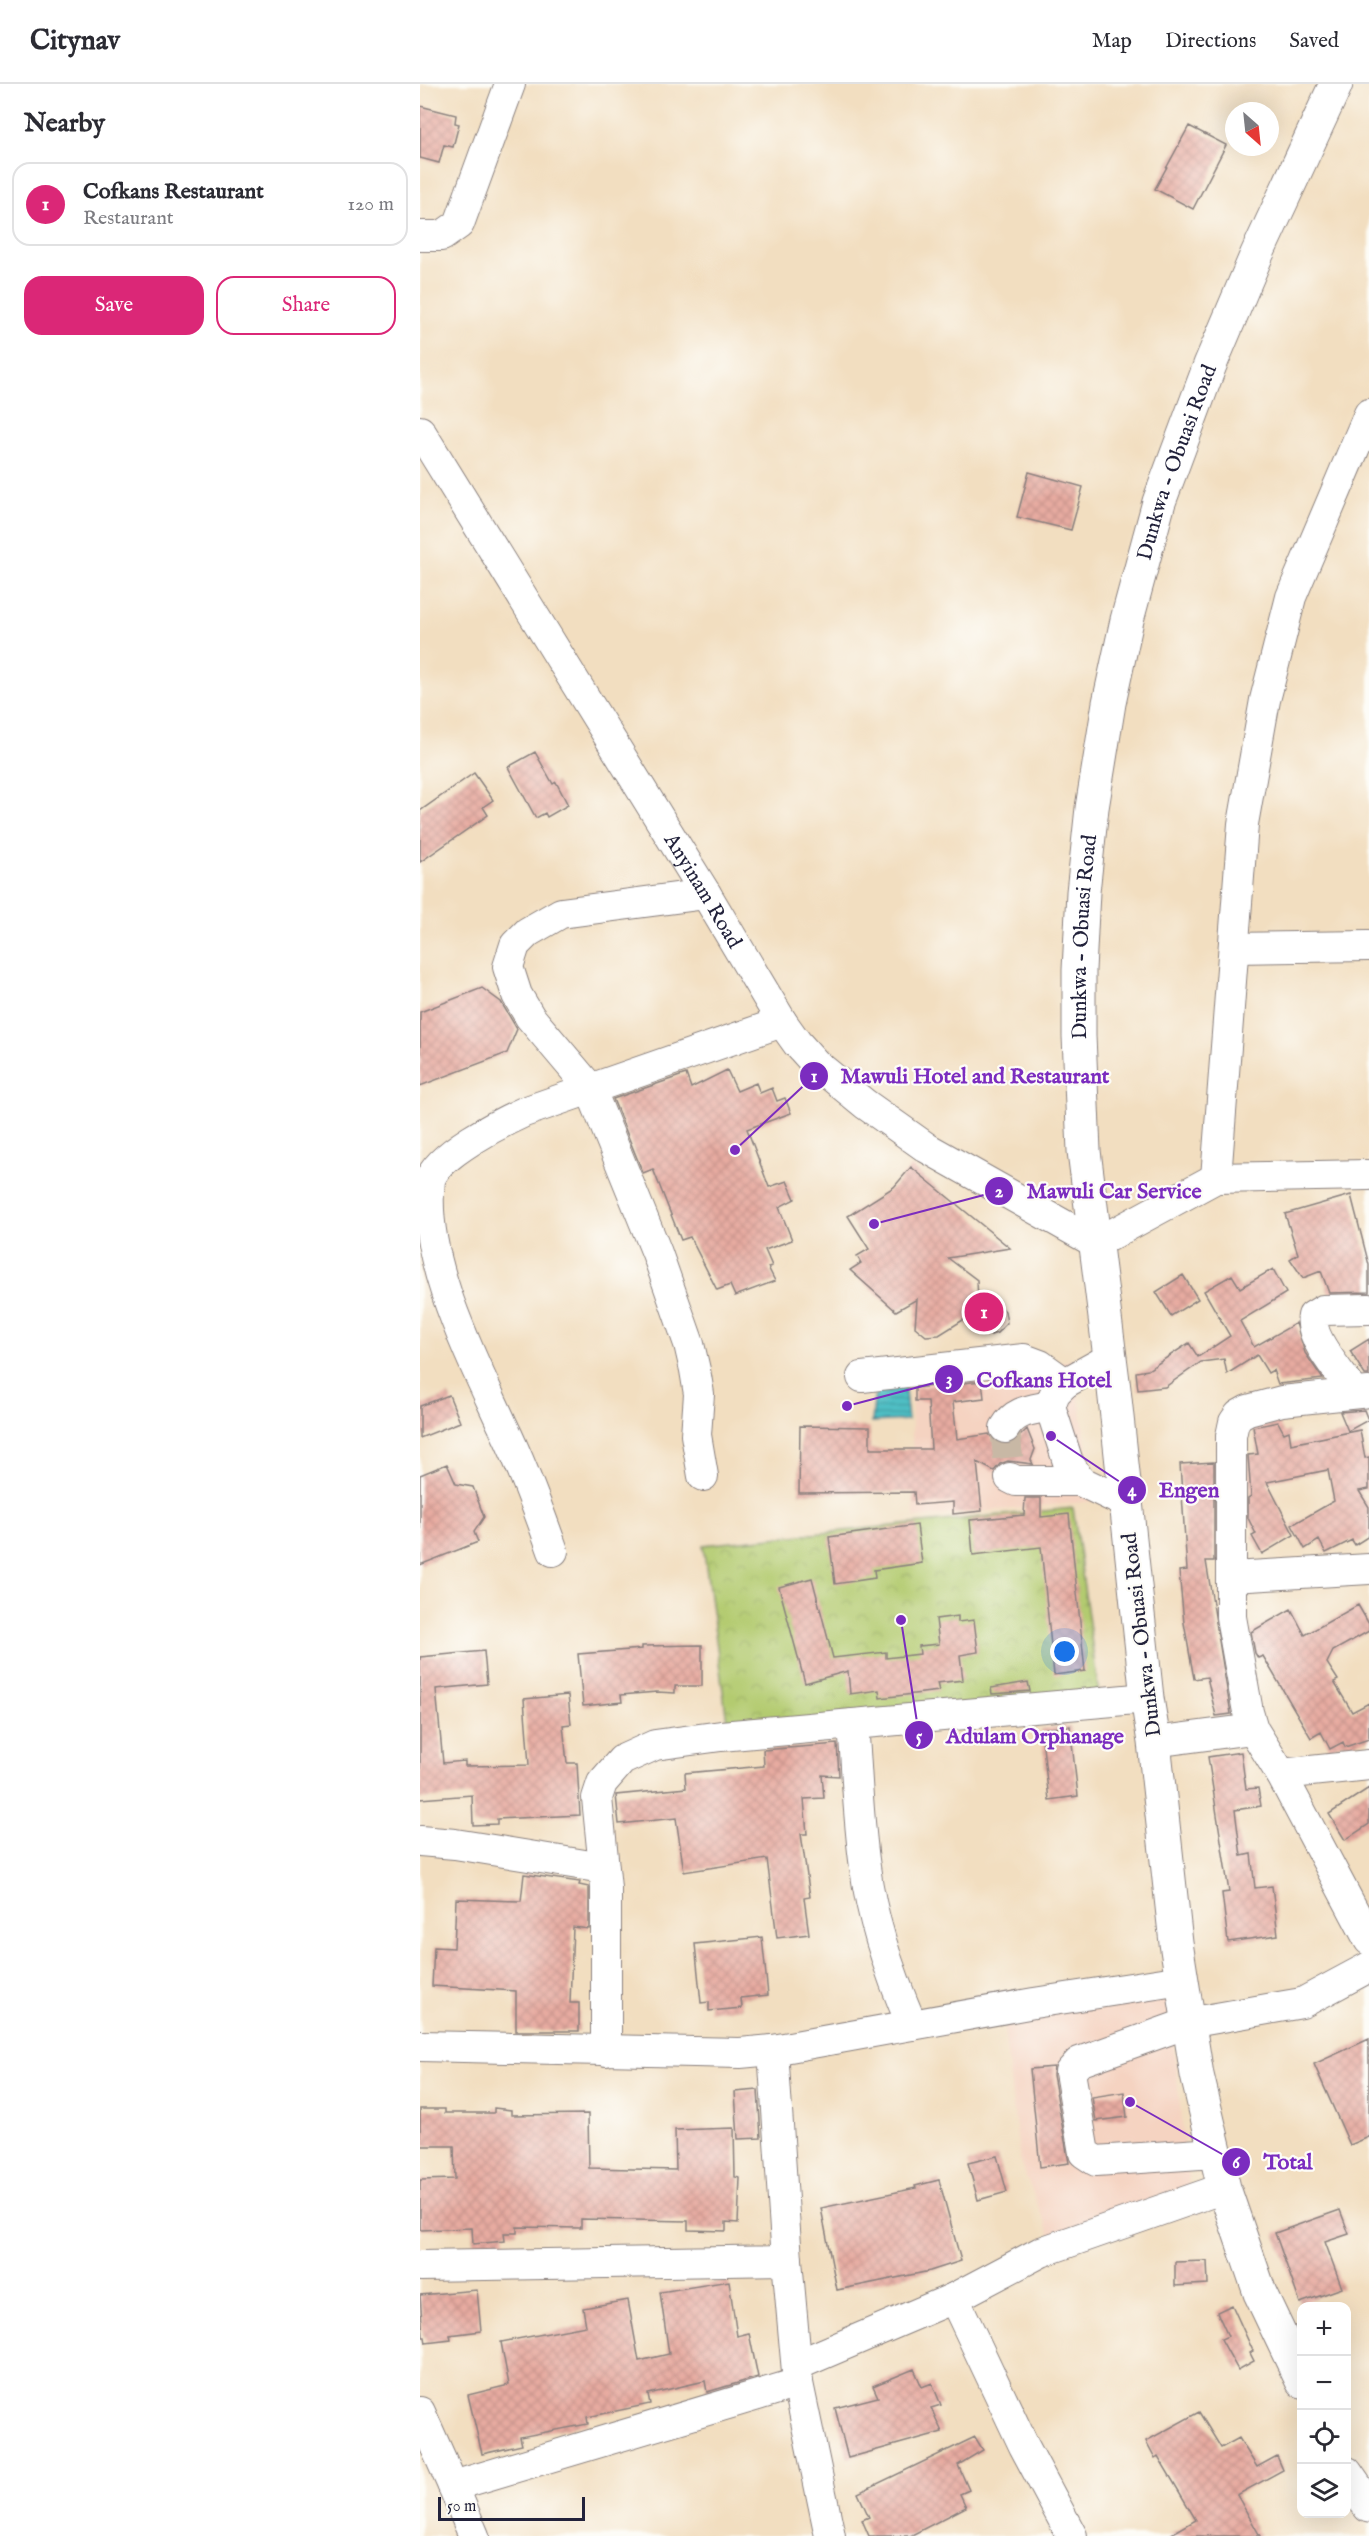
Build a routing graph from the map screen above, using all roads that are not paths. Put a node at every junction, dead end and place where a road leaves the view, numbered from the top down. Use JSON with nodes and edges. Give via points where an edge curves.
{"nodes":[{"id":1,"x":510,"y":84,"type":"edge"},
{"id":2,"x":1336,"y":84,"type":"edge"},
{"id":3,"x":420,"y":236,"type":"edge"},
{"id":4,"x":1369,"y":414,"type":"edge"},
{"id":5,"x":420,"y":431,"type":"edge"},
{"id":6,"x":706,"y":894,"type":"junction"},
{"id":7,"x":1369,"y":946,"type":"edge"},
{"id":8,"x":1234,"y":948,"type":"junction"},
{"id":9,"x":782,"y":1022,"type":"junction"},
{"id":10,"x":590,"y":1088,"type":"junction"},
{"id":11,"x":1369,"y":1175,"type":"edge"},
{"id":12,"x":425,"y":1177,"type":"edge"},
{"id":13,"x":1216,"y":1178,"type":"junction"},
{"id":14,"x":1096,"y":1243,"type":"junction"},
{"id":15,"x":1369,"y":1310,"type":"edge"},
{"id":16,"x":1110,"y":1358,"type":"junction"},
{"id":17,"x":862,"y":1377,"type":"dead end"},
{"id":18,"x":1362,"y":1392,"type":"edge"},
{"id":19,"x":1058,"y":1395,"type":"junction"},
{"id":20,"x":1005,"y":1428,"type":"dead end"},
{"id":21,"x":703,"y":1476,"type":"dead end"},
{"id":22,"x":1010,"y":1478,"type":"dead end"},
{"id":23,"x":1080,"y":1481,"type":"junction"},
{"id":24,"x":1126,"y":1503,"type":"junction"},
{"id":25,"x":554,"y":1551,"type":"dead end"},
{"id":26,"x":1369,"y":1569,"type":"edge"},
{"id":27,"x":1232,"y":1577,"type":"junction"},
{"id":28,"x":1147,"y":1698,"type":"junction"},
{"id":29,"x":853,"y":1724,"type":"junction"},
{"id":30,"x":1253,"y":1729,"type":"junction"},
{"id":31,"x":1154,"y":1742,"type":"junction"},
{"id":32,"x":1369,"y":1766,"type":"edge"},
{"id":33,"x":1281,"y":1774,"type":"junction"},
{"id":34,"x":420,"y":1841,"type":"edge"},
{"id":35,"x":603,"y":1868,"type":"junction"},
{"id":36,"x":1369,"y":1940,"type":"edge"},
{"id":37,"x":1369,"y":1967,"type":"edge"},
{"id":38,"x":1182,"y":1980,"type":"junction"},
{"id":39,"x":1188,"y":2023,"type":"junction"},
{"id":40,"x":912,"y":2025,"type":"junction"},
{"id":41,"x":420,"y":2046,"type":"edge"},
{"id":42,"x":773,"y":2050,"type":"junction"},
{"id":43,"x":606,"y":2051,"type":"junction"},
{"id":44,"x":1215,"y":2154,"type":"junction"},
{"id":45,"x":1224,"y":2188,"type":"junction"},
{"id":46,"x":788,"y":2260,"type":"junction"},
{"id":47,"x":420,"y":2265,"type":"edge"},
{"id":48,"x":954,"y":2298,"type":"junction"},
{"id":49,"x":1297,"y":2371,"type":"edge"},
{"id":50,"x":798,"y":2374,"type":"junction"},
{"id":51,"x":420,"y":2412,"type":"edge"},
{"id":52,"x":1351,"y":2479,"type":"edge"},
{"id":53,"x":453,"y":2486,"type":"junction"},
{"id":54,"x":1369,"y":2506,"type":"edge"},
{"id":55,"x":474,"y":2536,"type":"edge"},
{"id":56,"x":830,"y":2536,"type":"edge"},
{"id":57,"x":1072,"y":2536,"type":"edge"}],
"edges":[{"from":1,"to":3,"type":"street","via":[[459,224],[442,236]]},
{"from":2,"to":14,"type":"main road","name":"Dunkwa - Obuasi Road","via":[[1253,264],[1178,449],[1141,564],[1111,693],[1092,808],[1079,970],[1084,1151]]},
{"from":4,"to":8,"type":"street","via":[[1291,597],[1265,700],[1244,825]]},
{"from":5,"to":6,"type":"street","name":"Anyinam Road"},
{"from":6,"to":9,"type":"street","name":"Anyinam Road"},
{"from":6,"to":10,"type":"street","via":[[561,913],[528,932],[515,945],[508,968],[517,995],[530,1017]]},
{"from":7,"to":8,"type":"street"},
{"from":8,"to":13,"type":"street"},
{"from":9,"to":10,"type":"street"},
{"from":9,"to":14,"type":"street","name":"Anyinam Road","via":[[815,1063],[927,1148]]},
{"from":10,"to":12,"type":"street","via":[[491,1128]]},
{"from":10,"to":21,"type":"street","via":[[689,1344],[699,1394],[696,1435]]},
{"from":11,"to":13,"type":"street"},
{"from":12,"to":25,"type":"street","via":[[429,1262],[531,1488]]},
{"from":13,"to":14,"type":"street"},
{"from":14,"to":16,"type":"main road","name":"Dunkwa - Obuasi Road"},
{"from":15,"to":18,"type":"street","via":[[1323,1310],[1313,1316],[1311,1323],[1315,1336]]},
{"from":16,"to":19,"type":"street"},
{"from":16,"to":24,"type":"main road","name":"Dunkwa - Obuasi Road"},
{"from":17,"to":19,"type":"street","via":[[1024,1359],[1040,1365]]},
{"from":18,"to":27,"type":"street","via":[[1263,1404],[1239,1415],[1234,1422]]},
{"from":19,"to":20,"type":"street","via":[[1020,1412]]},
{"from":19,"to":23,"type":"street","via":[[1065,1456]]},
{"from":22,"to":23,"type":"street"},
{"from":23,"to":24,"type":"street"},
{"from":24,"to":28,"type":"main road","name":"Dunkwa - Obuasi Road"},
{"from":26,"to":27,"type":"street"},
{"from":27,"to":30,"type":"street","via":[[1231,1617],[1242,1689]]},
{"from":28,"to":29,"type":"street"},
{"from":28,"to":31,"type":"main road","name":"Dunkwa - Obuasi Road"},
{"from":29,"to":35,"type":"street","via":[[693,1739],[655,1745],[622,1760],[602,1784],[597,1798]]},
{"from":29,"to":40,"type":"street","via":[[864,1866],[883,1950]]},
{"from":30,"to":31,"type":"street"},
{"from":30,"to":33,"type":"street"},
{"from":31,"to":38,"type":"main road","name":"Dunkwa - Obuasi Road"},
{"from":32,"to":33,"type":"street"},
{"from":33,"to":36,"type":"street"},
{"from":34,"to":35,"type":"street"},
{"from":35,"to":43,"type":"street","via":[[608,1937]]},
{"from":37,"to":39,"type":"street","via":[[1314,1998],[1291,2006]]},
{"from":38,"to":39,"type":"main road","name":"Dunkwa - Obuasi Road"},
{"from":38,"to":40,"type":"street"},
{"from":39,"to":44,"type":"main road","name":"Dunkwa - Obuasi Road"},
{"from":39,"to":44,"type":"street","via":[[1079,2062],[1071,2072],[1084,2153],[1096,2161]]},
{"from":40,"to":42,"type":"street"},
{"from":41,"to":43,"type":"street"},
{"from":42,"to":43,"type":"street"},
{"from":42,"to":46,"type":"street"},
{"from":44,"to":45,"type":"main road","name":"Dunkwa - Obuasi Road"},
{"from":45,"to":48,"type":"street","via":[[1041,2252]]},
{"from":45,"to":49,"type":"main road","name":"Dunkwa - Obuasi Road","via":[[1260,2293]]},
{"from":46,"to":47,"type":"street"},
{"from":46,"to":50,"type":"street"},
{"from":48,"to":50,"type":"street"},
{"from":48,"to":57,"type":"street","via":[[1024,2446]]},
{"from":50,"to":53,"type":"street"},
{"from":50,"to":56,"type":"street"},
{"from":51,"to":53,"type":"street"},
{"from":52,"to":54,"type":"main road"},
{"from":53,"to":55,"type":"street"}]}
